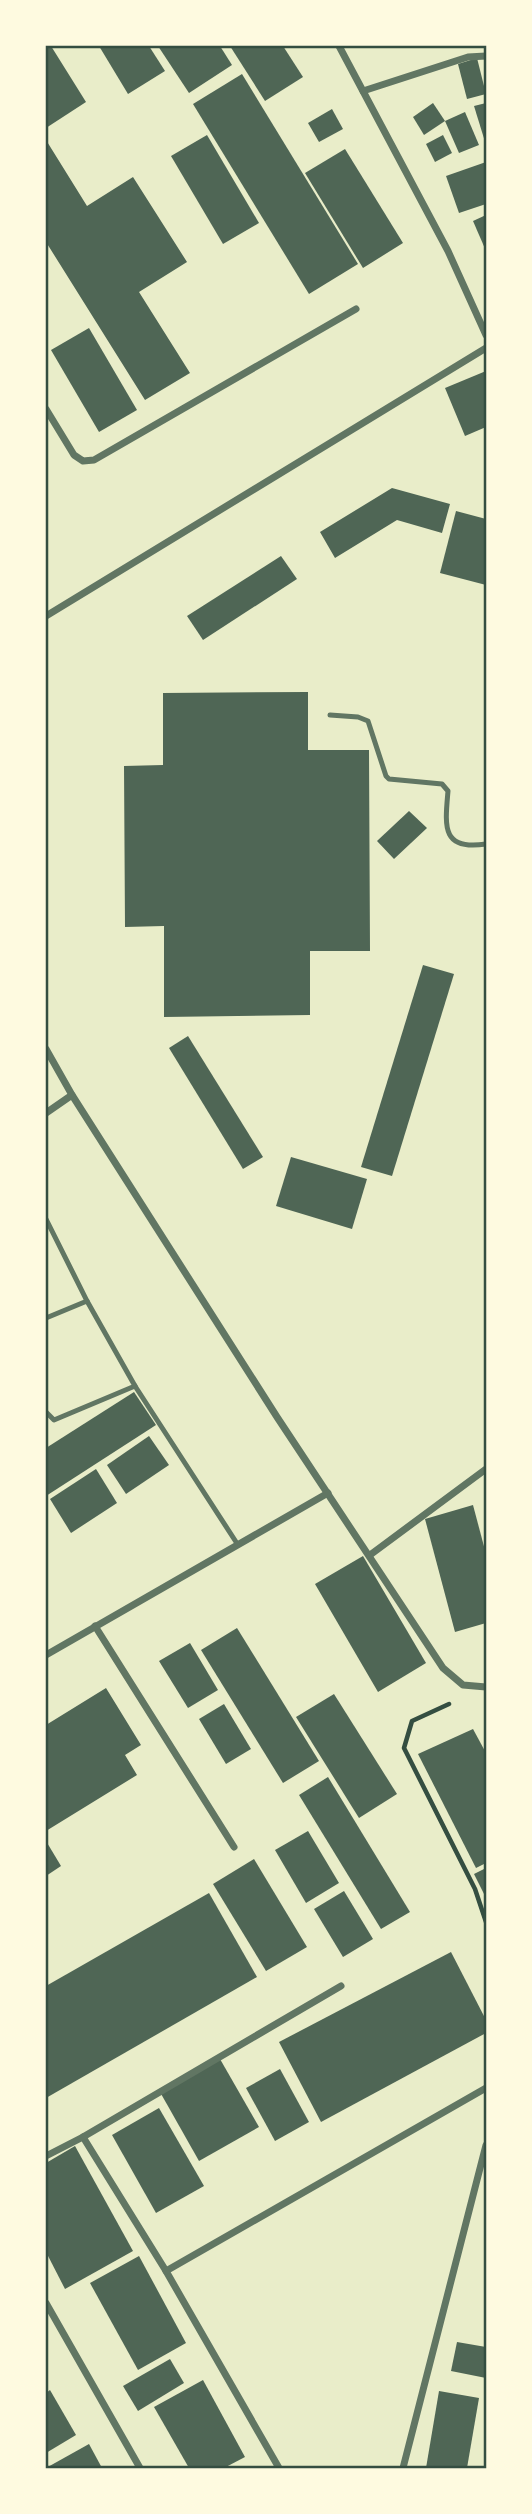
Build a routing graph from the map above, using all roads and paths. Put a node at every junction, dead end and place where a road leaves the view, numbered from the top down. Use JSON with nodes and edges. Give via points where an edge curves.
{"nodes":[{"id":1,"x":339,"y":46,"type":"edge"},
{"id":2,"x":486,"y":56,"type":"edge"},
{"id":3,"x":363,"y":91,"type":"junction"},
{"id":4,"x":356,"y":309,"type":"dead end"},
{"id":5,"x":484,"y":318,"type":"edge"},
{"id":6,"x":486,"y":335,"type":"edge"},
{"id":7,"x":486,"y":348,"type":"edge"},
{"id":8,"x":46,"y":409,"type":"edge"},
{"id":9,"x":46,"y":616,"type":"edge"},
{"id":10,"x":330,"y":715,"type":"dead end"},
{"id":11,"x":486,"y":844,"type":"edge"},
{"id":12,"x":46,"y":1049,"type":"edge"},
{"id":13,"x":72,"y":1095,"type":"junction"},
{"id":14,"x":46,"y":1113,"type":"edge"},
{"id":15,"x":46,"y":1219,"type":"edge"},
{"id":16,"x":87,"y":1301,"type":"junction"},
{"id":17,"x":46,"y":1318,"type":"edge"},
{"id":18,"x":135,"y":1386,"type":"junction"},
{"id":19,"x":46,"y":1412,"type":"edge"},
{"id":20,"x":486,"y":1469,"type":"edge"},
{"id":21,"x":328,"y":1493,"type":"junction"},
{"id":22,"x":238,"y":1545,"type":"junction"},
{"id":23,"x":370,"y":1555,"type":"junction"},
{"id":24,"x":95,"y":1626,"type":"junction"},
{"id":25,"x":46,"y":1656,"type":"edge"},
{"id":26,"x":486,"y":1687,"type":"edge"},
{"id":27,"x":234,"y":1847,"type":"dead end"},
{"id":28,"x":486,"y":1922,"type":"edge"},
{"id":29,"x":341,"y":1986,"type":"dead end"},
{"id":30,"x":486,"y":2088,"type":"edge"},
{"id":31,"x":83,"y":2137,"type":"junction"},
{"id":32,"x":486,"y":2146,"type":"edge"},
{"id":33,"x":46,"y":2156,"type":"edge"},
{"id":34,"x":166,"y":2271,"type":"junction"},
{"id":35,"x":46,"y":2303,"type":"edge"},
{"id":36,"x":140,"y":2469,"type":"edge"},
{"id":37,"x":279,"y":2469,"type":"edge"},
{"id":38,"x":403,"y":2469,"type":"edge"}],
"edges":[{"from":1,"to":3,"type":"street"},
{"from":2,"to":3,"type":"street","via":[[468,57]]},
{"from":3,"to":5,"type":"street"},
{"from":4,"to":8,"type":"street","via":[[94,460],[83,461],[74,455]]},
{"from":5,"to":6,"type":"street"},
{"from":7,"to":9,"type":"street"},
{"from":10,"to":11,"type":"lane","via":[[368,721],[389,779],[442,784],[448,792],[445,829],[452,840],[461,845]]},
{"from":12,"to":13,"type":"street"},
{"from":13,"to":14,"type":"street"},
{"from":13,"to":21,"type":"street"},
{"from":15,"to":16,"type":"lane"},
{"from":16,"to":17,"type":"lane"},
{"from":16,"to":18,"type":"lane"},
{"from":18,"to":19,"type":"lane","via":[[54,1420]]},
{"from":18,"to":22,"type":"lane"},
{"from":20,"to":23,"type":"street"},
{"from":21,"to":22,"type":"street"},
{"from":21,"to":23,"type":"street"},
{"from":22,"to":24,"type":"street"},
{"from":23,"to":26,"type":"street","via":[[443,1668],[463,1685]]},
{"from":24,"to":25,"type":"street"},
{"from":24,"to":27,"type":"street"},
{"from":26,"to":28,"type":"path","via":[[412,1721],[404,1748],[475,1889]]},
{"from":29,"to":31,"type":"street"},
{"from":30,"to":34,"type":"street"},
{"from":31,"to":33,"type":"street"},
{"from":31,"to":34,"type":"street"},
{"from":32,"to":38,"type":"street"},
{"from":34,"to":37,"type":"street"},
{"from":35,"to":36,"type":"street"}]}
